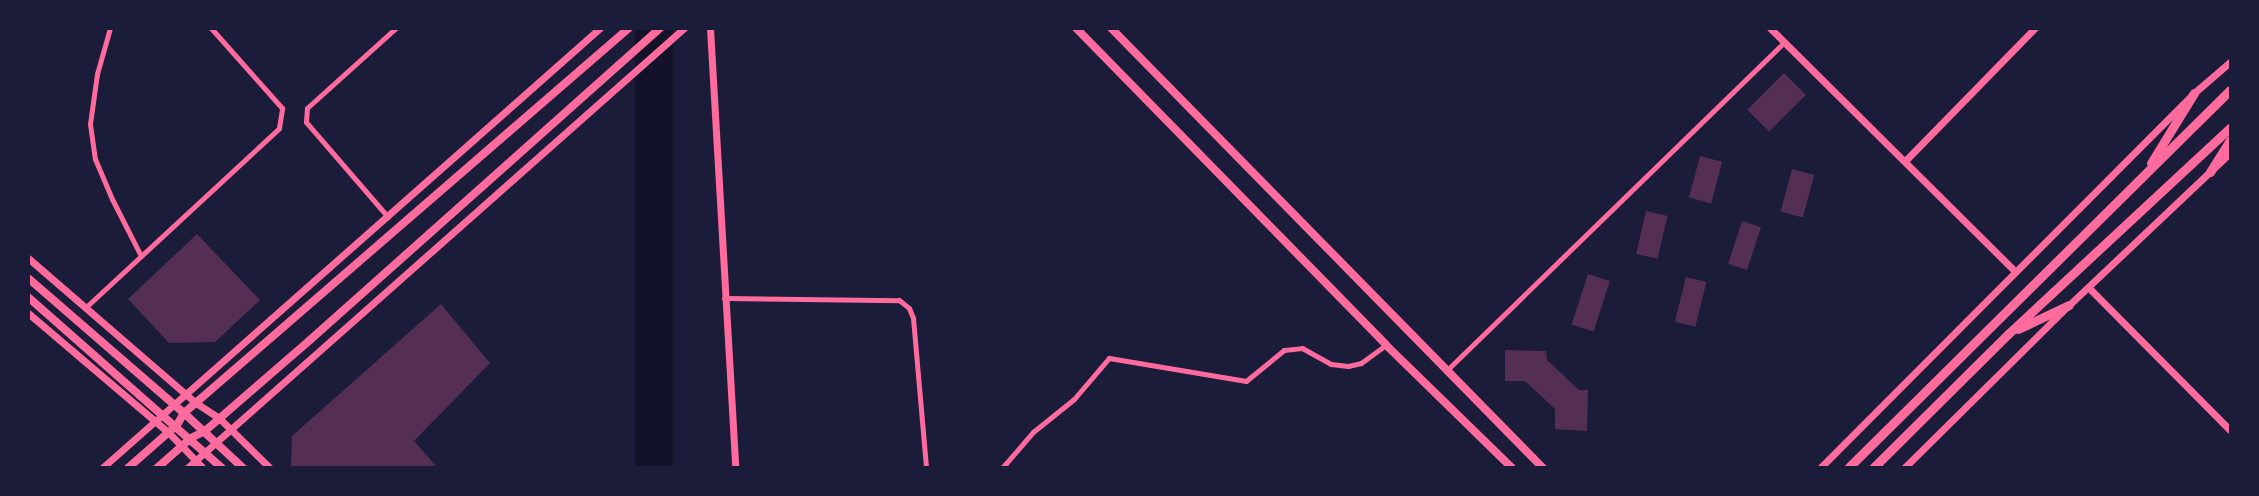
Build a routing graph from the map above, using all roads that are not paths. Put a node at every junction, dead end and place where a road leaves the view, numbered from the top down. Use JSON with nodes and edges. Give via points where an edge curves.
{"nodes":[{"id":1,"x":110,"y":28,"type":"edge"},
{"id":2,"x":211,"y":28,"type":"edge"},
{"id":3,"x":396,"y":28,"type":"edge"},
{"id":4,"x":600,"y":28,"type":"edge"},
{"id":5,"x":629,"y":28,"type":"edge"},
{"id":6,"x":660,"y":28,"type":"edge"},
{"id":7,"x":684,"y":28,"type":"edge"},
{"id":8,"x":711,"y":28,"type":"edge"},
{"id":9,"x":1076,"y":28,"type":"edge"},
{"id":10,"x":1110,"y":28,"type":"edge"},
{"id":11,"x":1770,"y":28,"type":"edge"},
{"id":12,"x":2035,"y":28,"type":"edge"},
{"id":13,"x":1784,"y":42,"type":"junction"},
{"id":14,"x":2230,"y":62,"type":"edge"},
{"id":15,"x":2230,"y":90,"type":"edge"},
{"id":16,"x":2194,"y":93,"type":"junction"},
{"id":17,"x":2230,"y":128,"type":"edge"},
{"id":18,"x":2230,"y":140,"type":"edge"},
{"id":19,"x":2230,"y":153,"type":"edge"},
{"id":20,"x":1905,"y":161,"type":"junction"},
{"id":21,"x":2210,"y":172,"type":"junction"},
{"id":22,"x":2144,"y":174,"type":"junction"},
{"id":23,"x":388,"y":217,"type":"junction"},
{"id":24,"x":141,"y":256,"type":"junction"},
{"id":25,"x":29,"y":259,"type":"edge"},
{"id":26,"x":2016,"y":272,"type":"junction"},
{"id":27,"x":28,"y":278,"type":"edge"},
{"id":28,"x":2089,"y":288,"type":"junction"},
{"id":29,"x":28,"y":297,"type":"edge"},
{"id":30,"x":724,"y":297,"type":"junction"},
{"id":31,"x":2069,"y":304,"type":"junction"},
{"id":32,"x":86,"y":307,"type":"junction"},
{"id":33,"x":28,"y":313,"type":"edge"},
{"id":34,"x":2008,"y":334,"type":"junction"},
{"id":35,"x":1386,"y":345,"type":"junction"},
{"id":36,"x":1446,"y":371,"type":"junction"},
{"id":37,"x":186,"y":394,"type":"junction"},
{"id":38,"x":196,"y":403,"type":"junction"},
{"id":39,"x":174,"y":404,"type":"junction"},
{"id":40,"x":184,"y":413,"type":"junction"},
{"id":41,"x":164,"y":414,"type":"junction"},
{"id":42,"x":219,"y":418,"type":"junction"},
{"id":43,"x":155,"y":421,"type":"junction"},
{"id":44,"x":177,"y":425,"type":"junction"},
{"id":45,"x":230,"y":429,"type":"junction"},
{"id":46,"x":2230,"y":430,"type":"edge"},
{"id":47,"x":205,"y":431,"type":"junction"},
{"id":48,"x":168,"y":432,"type":"junction"},
{"id":49,"x":191,"y":438,"type":"junction"},
{"id":50,"x":216,"y":442,"type":"junction"},
{"id":51,"x":181,"y":447,"type":"junction"},
{"id":52,"x":205,"y":452,"type":"junction"},
{"id":53,"x":195,"y":460,"type":"junction"},
{"id":54,"x":102,"y":468,"type":"edge"},
{"id":55,"x":128,"y":468,"type":"edge"},
{"id":56,"x":157,"y":468,"type":"edge"},
{"id":57,"x":187,"y":468,"type":"edge"},
{"id":58,"x":203,"y":468,"type":"edge"},
{"id":59,"x":222,"y":468,"type":"edge"},
{"id":60,"x":243,"y":468,"type":"edge"},
{"id":61,"x":270,"y":468,"type":"edge"},
{"id":62,"x":735,"y":468,"type":"edge"},
{"id":63,"x":926,"y":468,"type":"edge"},
{"id":64,"x":1002,"y":468,"type":"edge"},
{"id":65,"x":1512,"y":468,"type":"edge"},
{"id":66,"x":1543,"y":468,"type":"edge"},
{"id":67,"x":1820,"y":468,"type":"edge"},
{"id":68,"x":1848,"y":468,"type":"edge"},
{"id":69,"x":1874,"y":468,"type":"edge"},
{"id":70,"x":1904,"y":468,"type":"edge"}],
"edges":[{"from":1,"to":24,"type":"street","via":[[97,74],[90,124],[95,159]]},
{"from":2,"to":24,"type":"street","via":[[282,108],[279,128]]},
{"from":3,"to":23,"type":"street","via":[[307,108],[306,122]]},
{"from":4,"to":23,"type":"street"},
{"from":5,"to":38,"type":"main road"},
{"from":6,"to":42,"type":"main road"},
{"from":7,"to":45,"type":"street"},
{"from":8,"to":30,"type":"street"},
{"from":9,"to":35,"type":"main road"},
{"from":10,"to":36,"type":"main road"},
{"from":11,"to":13,"type":"street"},
{"from":12,"to":20,"type":"street"},
{"from":13,"to":20,"type":"street"},
{"from":13,"to":36,"type":"street"},
{"from":14,"to":16,"type":"street"},
{"from":15,"to":22,"type":"highway"},
{"from":16,"to":22,"type":"highway"},
{"from":16,"to":26,"type":"street"},
{"from":17,"to":34,"type":"highway"},
{"from":18,"to":21,"type":"highway"},
{"from":19,"to":21,"type":"street"},
{"from":20,"to":26,"type":"street"},
{"from":21,"to":28,"type":"street"},
{"from":22,"to":68,"type":"highway"},
{"from":23,"to":37,"type":"street"},
{"from":24,"to":32,"type":"street"},
{"from":25,"to":32,"type":"street"},
{"from":26,"to":67,"type":"street"},
{"from":27,"to":39,"type":"main road"},
{"from":28,"to":31,"type":"street"},
{"from":28,"to":46,"type":"street"},
{"from":29,"to":41,"type":"main road"},
{"from":30,"to":62,"type":"street"},
{"from":30,"to":63,"type":"street","via":[[899,300],[909,308],[914,318]]},
{"from":31,"to":34,"type":"highway"},
{"from":31,"to":70,"type":"street"},
{"from":32,"to":37,"type":"street"},
{"from":33,"to":43,"type":"street"},
{"from":34,"to":69,"type":"highway"},
{"from":35,"to":64,"type":"street","via":[[1361,363],[1348,366],[1331,364],[1302,348],[1284,350],[1246,381],[1108,358],[1074,399],[1032,432]]},
{"from":35,"to":65,"type":"main road"},
{"from":36,"to":66,"type":"main road"},
{"from":37,"to":38,"type":"street"},
{"from":37,"to":39,"type":"street"},
{"from":38,"to":40,"type":"main road"},
{"from":38,"to":42,"type":"street"},
{"from":39,"to":40,"type":"main road"},
{"from":39,"to":41,"type":"street"},
{"from":40,"to":44,"type":"main road"},
{"from":40,"to":47,"type":"main road"},
{"from":41,"to":43,"type":"street"},
{"from":41,"to":44,"type":"main road"},
{"from":42,"to":45,"type":"street"},
{"from":42,"to":47,"type":"main road"},
{"from":43,"to":48,"type":"street"},
{"from":43,"to":54,"type":"street"},
{"from":44,"to":48,"type":"main road"},
{"from":44,"to":49,"type":"main road"},
{"from":45,"to":50,"type":"street"},
{"from":45,"to":61,"type":"street"},
{"from":47,"to":49,"type":"main road"},
{"from":47,"to":50,"type":"main road"},
{"from":48,"to":51,"type":"street"},
{"from":48,"to":55,"type":"main road"},
{"from":49,"to":51,"type":"main road"},
{"from":49,"to":52,"type":"main road"},
{"from":50,"to":52,"type":"street"},
{"from":50,"to":60,"type":"main road"},
{"from":51,"to":53,"type":"street"},
{"from":51,"to":56,"type":"main road"},
{"from":52,"to":53,"type":"street"},
{"from":52,"to":59,"type":"main road"},
{"from":53,"to":57,"type":"street"},
{"from":53,"to":58,"type":"street"}]}
